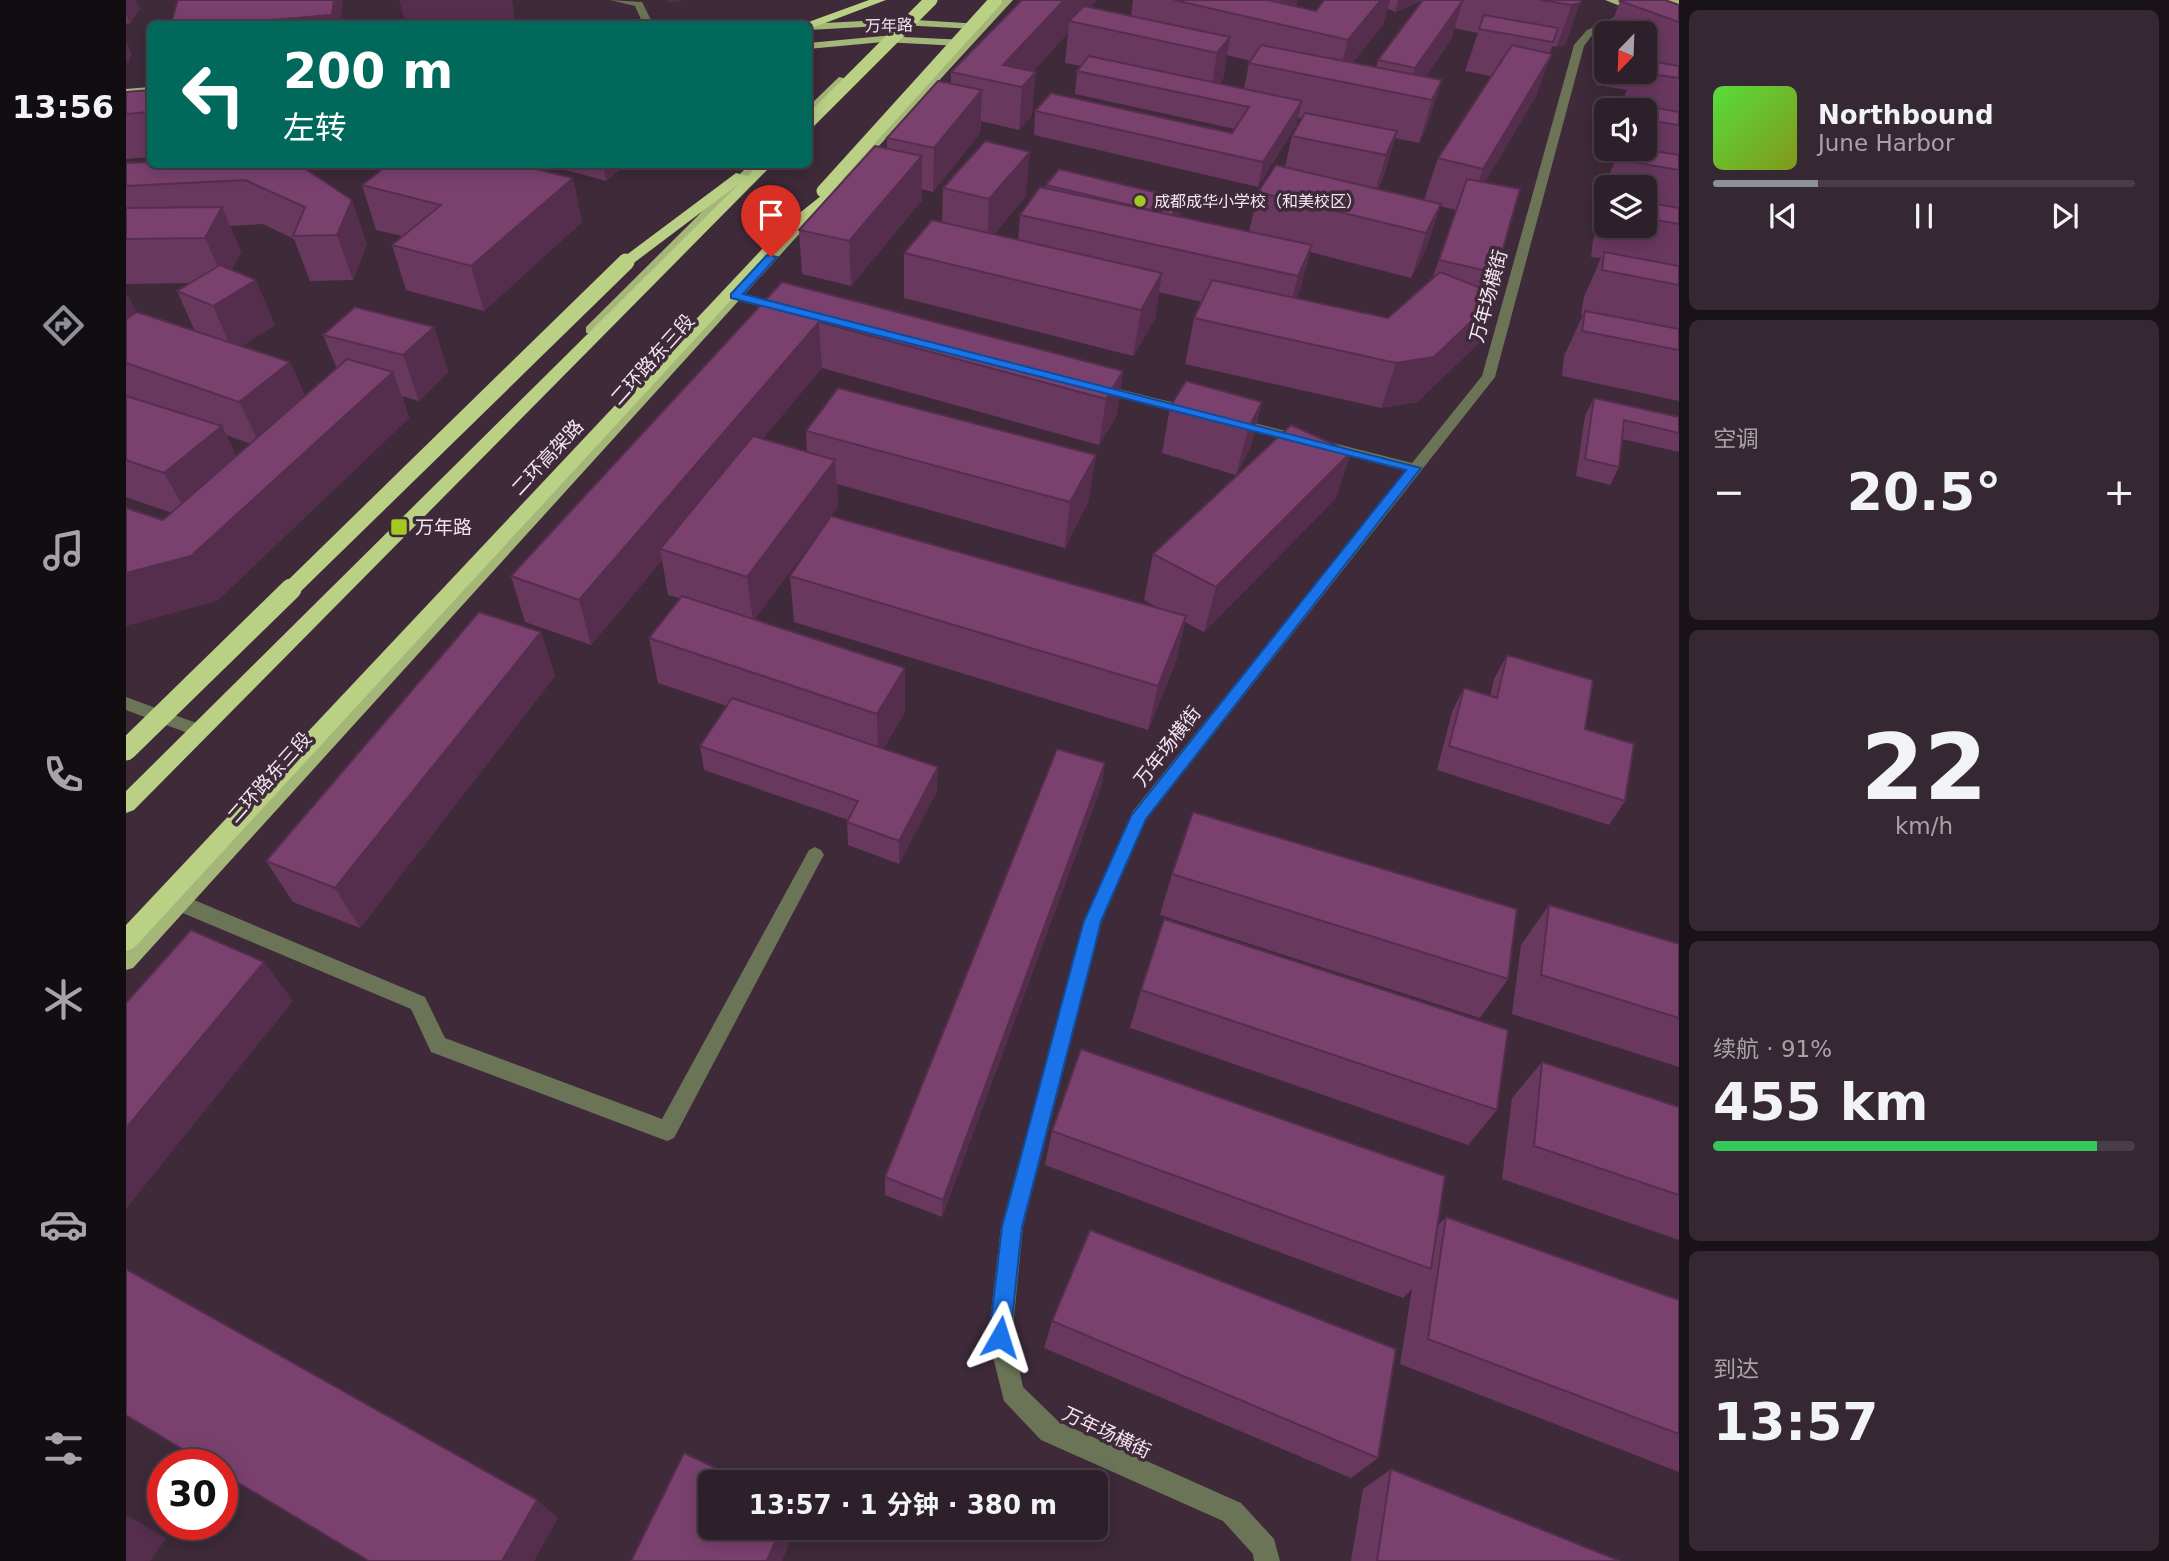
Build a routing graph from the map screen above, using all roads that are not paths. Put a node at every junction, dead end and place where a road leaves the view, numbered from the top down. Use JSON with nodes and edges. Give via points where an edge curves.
{"nodes":[{"id":1,"x":615,"y":0,"type":"edge"},
{"id":2,"x":880,"y":0,"type":"edge"},
{"id":3,"x":922,"y":0,"type":"edge"},
{"id":4,"x":931,"y":0,"type":"edge"},
{"id":5,"x":996,"y":0,"type":"edge"},
{"id":6,"x":1611,"y":0,"type":"edge"},
{"id":7,"x":1670,"y":0,"type":"edge"},
{"id":8,"x":1013,"y":4,"type":"edge"},
{"id":9,"x":1679,"y":4,"type":"edge"},
{"id":10,"x":1637,"y":10,"type":"junction"},
{"id":11,"x":647,"y":21,"type":"edge"},
{"id":12,"x":900,"y":22,"type":"junction"},
{"id":13,"x":812,"y":25,"type":"edge"},
{"id":14,"x":812,"y":26,"type":"edge"},
{"id":15,"x":1679,"y":26,"type":"edge"},
{"id":16,"x":985,"y":27,"type":"junction"},
{"id":17,"x":883,"y":39,"type":"junction"},
{"id":18,"x":971,"y":43,"type":"junction"},
{"id":19,"x":812,"y":46,"type":"edge"},
{"id":20,"x":147,"y":90,"type":"edge"},
{"id":21,"x":126,"y":92,"type":"edge"},
{"id":22,"x":147,"y":100,"type":"edge"},
{"id":23,"x":126,"y":103,"type":"edge"},
{"id":24,"x":812,"y":109,"type":"edge"},
{"id":25,"x":812,"y":119,"type":"edge"},
{"id":26,"x":752,"y":168,"type":"edge"},
{"id":27,"x":753,"y":168,"type":"edge"},
{"id":28,"x":763,"y":168,"type":"edge"},
{"id":29,"x":786,"y":232,"type":"junction"},
{"id":30,"x":735,"y":296,"type":"junction"},
{"id":31,"x":802,"y":313,"type":"edge"},
{"id":32,"x":1081,"y":384,"type":"edge"},
{"id":33,"x":1414,"y":468,"type":"junction"},
{"id":34,"x":126,"y":703,"type":"edge"},
{"id":35,"x":193,"y":729,"type":"junction"},
{"id":36,"x":126,"y":750,"type":"edge"},
{"id":37,"x":126,"y":794,"type":"edge"},
{"id":38,"x":126,"y":804,"type":"edge"},
{"id":39,"x":815,"y":855,"type":"dead end"},
{"id":40,"x":180,"y":903,"type":"junction"},
{"id":41,"x":126,"y":942,"type":"edge"},
{"id":42,"x":126,"y":962,"type":"edge"},
{"id":43,"x":1267,"y":1561,"type":"edge"}],
"edges":[{"from":1,"to":11,"type":"street","via":[[639,4]]},
{"from":2,"to":13,"type":"highway"},
{"from":3,"to":12,"type":"main road"},
{"from":4,"to":25,"type":"highway","bridge":true},
{"from":5,"to":29,"type":"highway","name":"二环高架路","bridge":true},
{"from":6,"to":10,"type":"main road"},
{"from":7,"to":9,"type":"main road"},
{"from":8,"to":16,"type":"main road","name":"二环路东三段"},
{"from":8,"to":29,"type":"highway","bridge":true,"via":[[883,156]]},
{"from":10,"to":15,"type":"main road"},
{"from":10,"to":33,"type":"street","name":"万年场横街","via":[[1590,32],[1579,45],[1488,377]]},
{"from":12,"to":14,"type":"main road","name":"万年路"},
{"from":12,"to":16,"type":"main road","name":"万年路"},
{"from":12,"to":17,"type":"main road"},
{"from":16,"to":18,"type":"main road","name":"二环路东三段"},
{"from":17,"to":18,"type":"main road","name":"万年路"},
{"from":17,"to":19,"type":"main road","name":"万年路"},
{"from":17,"to":24,"type":"main road"},
{"from":18,"to":30,"type":"main road","name":"二环路东三段"},
{"from":20,"to":21,"type":"main road"},
{"from":22,"to":23,"type":"highway"},
{"from":26,"to":36,"type":"highway","bridge":true,"via":[[626,262]]},
{"from":27,"to":35,"type":"main road"},
{"from":28,"to":38,"type":"highway"},
{"from":29,"to":41,"type":"highway","name":"二环高架路"},
{"from":30,"to":31,"type":"street"},
{"from":30,"to":40,"type":"main road","name":"二环路东三段"},
{"from":32,"to":33,"type":"street"},
{"from":33,"to":43,"type":"street","name":"万年场横街","via":[[1139,816],[1093,921],[1012,1227],[1000,1337],[1013,1393],[1050,1431],[1232,1512],[1265,1548]]},
{"from":34,"to":35,"type":"street"},
{"from":35,"to":37,"type":"main road"},
{"from":39,"to":40,"type":"street","via":[[667,1131],[438,1045],[418,1003]]},
{"from":40,"to":42,"type":"main road","name":"二环路东三段"}]}
